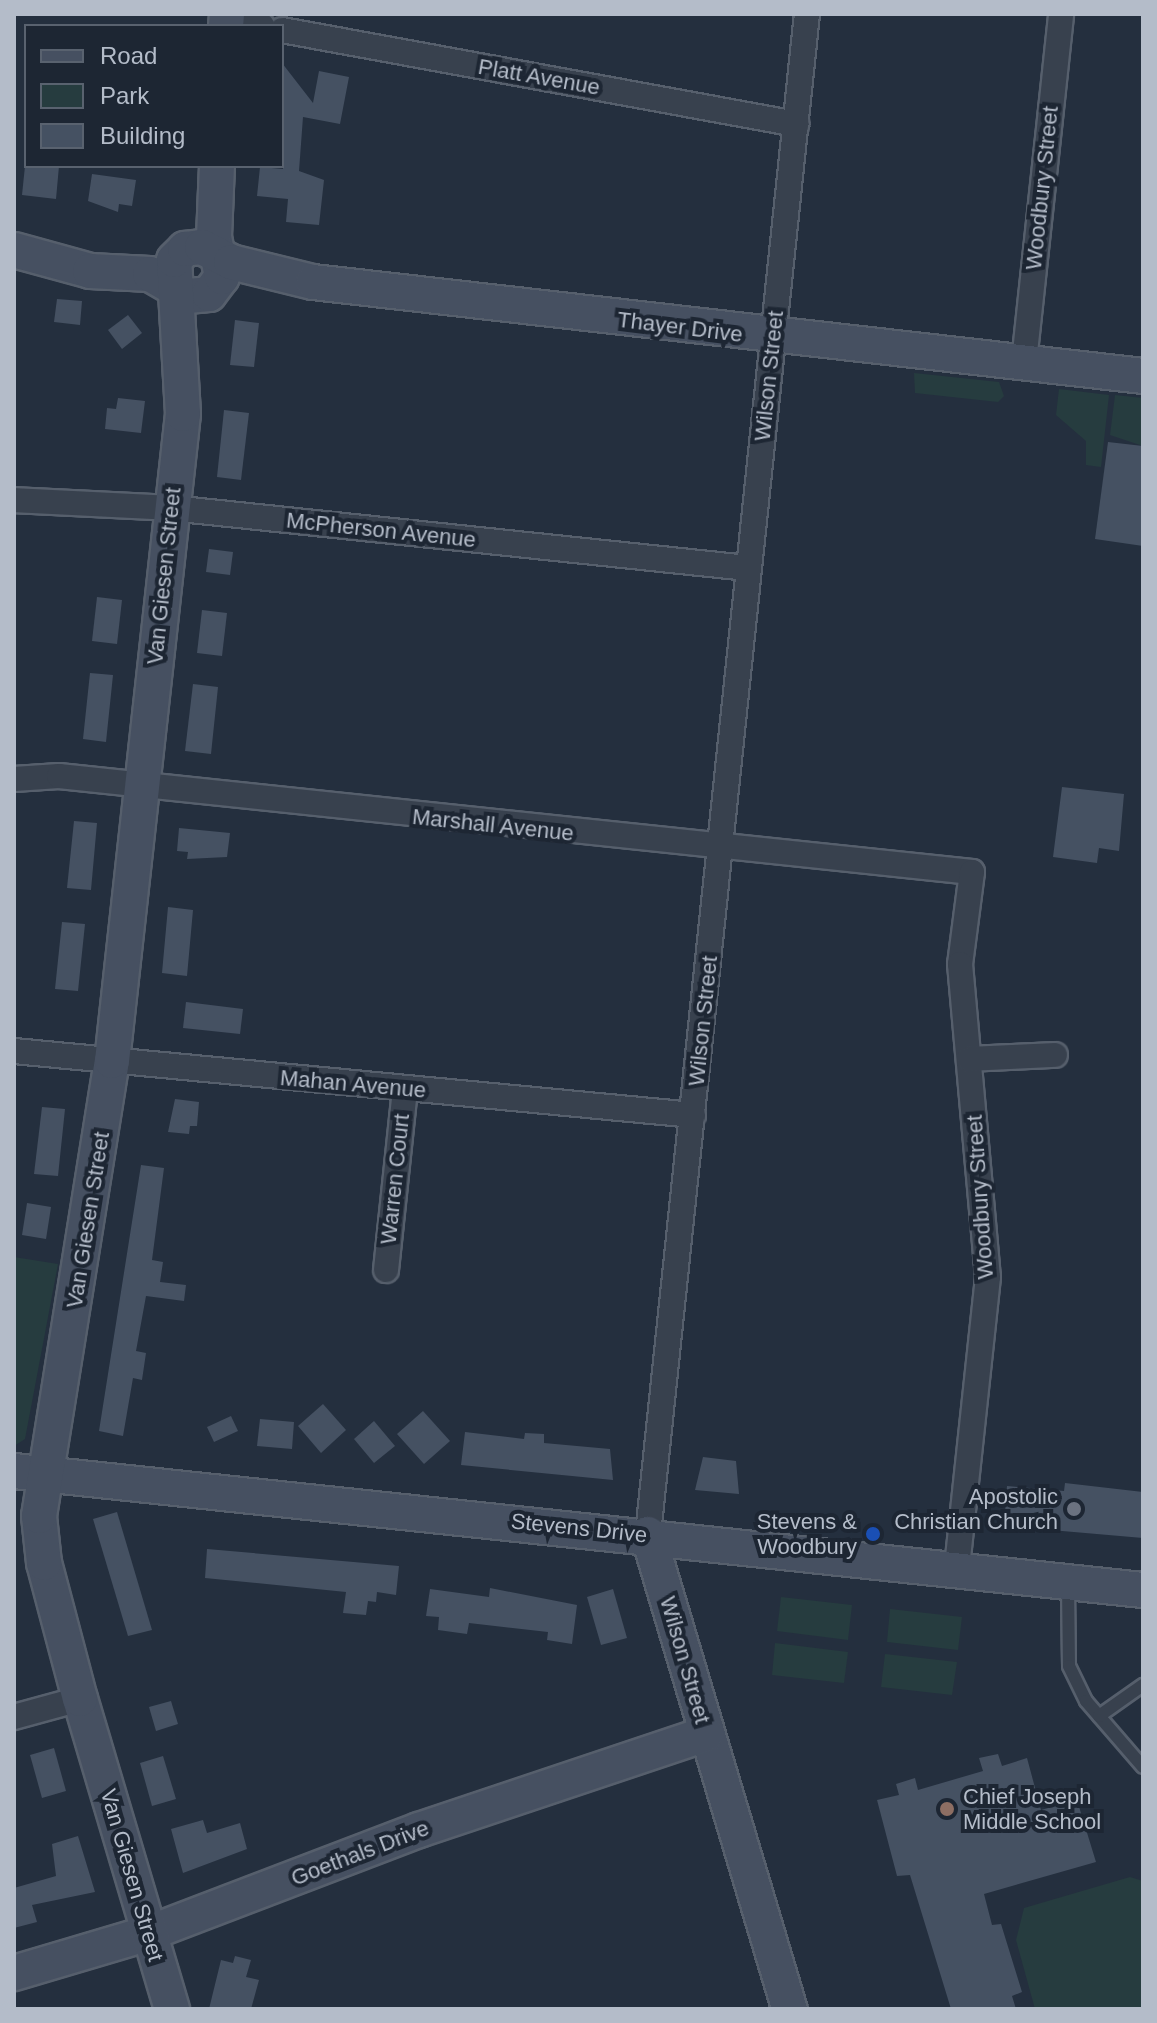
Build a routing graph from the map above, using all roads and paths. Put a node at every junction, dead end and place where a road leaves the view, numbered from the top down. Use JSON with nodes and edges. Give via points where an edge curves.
{"nodes":[{"id":1,"x":807,"y":14,"type":"edge"},
{"id":2,"x":1061,"y":14,"type":"edge"},
{"id":3,"x":227,"y":20,"type":"edge"},
{"id":4,"x":250,"y":24,"type":"edge"},
{"id":5,"x":284,"y":30,"type":"edge"},
{"id":6,"x":796,"y":124,"type":"junction"},
{"id":7,"x":199,"y":168,"type":"edge"},
{"id":8,"x":217,"y":168,"type":"edge"},
{"id":9,"x":27,"y":252,"type":"edge"},
{"id":10,"x":201,"y":253,"type":"junction"},
{"id":11,"x":313,"y":282,"type":"junction"},
{"id":12,"x":177,"y":288,"type":"junction"},
{"id":13,"x":215,"y":290,"type":"junction"},
{"id":14,"x":774,"y":337,"type":"junction"},
{"id":15,"x":1024,"y":362,"type":"junction"},
{"id":16,"x":1143,"y":376,"type":"edge"},
{"id":17,"x":183,"y":414,"type":"junction"},
{"id":18,"x":14,"y":500,"type":"edge"},
{"id":19,"x":171,"y":508,"type":"junction"},
{"id":20,"x":748,"y":568,"type":"junction"},
{"id":21,"x":14,"y":779,"type":"edge"},
{"id":22,"x":141,"y":788,"type":"junction"},
{"id":23,"x":722,"y":849,"type":"junction"},
{"id":24,"x":972,"y":872,"type":"joint"},
{"id":25,"x":14,"y":1051,"type":"edge"},
{"id":26,"x":1055,"y":1055,"type":"dead end"},
{"id":27,"x":969,"y":1059,"type":"junction"},
{"id":28,"x":112,"y":1061,"type":"junction"},
{"id":29,"x":405,"y":1089,"type":"junction"},
{"id":30,"x":693,"y":1115,"type":"junction"},
{"id":31,"x":386,"y":1270,"type":"dead end"},
{"id":32,"x":29,"y":1472,"type":"edge"},
{"id":33,"x":648,"y":1534,"type":"junction"},
{"id":34,"x":957,"y":1569,"type":"junction"},
{"id":35,"x":1068,"y":1582,"type":"junction"},
{"id":36,"x":1143,"y":1590,"type":"edge"},
{"id":37,"x":1143,"y":1685,"type":"edge"},
{"id":38,"x":80,"y":1699,"type":"junction"},
{"id":39,"x":1099,"y":1716,"type":"junction"},
{"id":40,"x":14,"y":1717,"type":"edge"},
{"id":41,"x":706,"y":1734,"type":"junction"},
{"id":42,"x":1143,"y":1767,"type":"edge"},
{"id":43,"x":149,"y":1933,"type":"junction"},
{"id":44,"x":14,"y":1973,"type":"edge"},
{"id":45,"x":172,"y":2009,"type":"edge"},
{"id":46,"x":790,"y":2009,"type":"edge"}],
"edges":[{"from":1,"to":6,"type":"street","name":"Wilson Street"},
{"from":2,"to":15,"type":"street","name":"Woodbury Street"},
{"from":3,"to":4,"type":"street"},
{"from":5,"to":6,"type":"street","name":"Platt Avenue"},
{"from":6,"to":14,"type":"street","name":"Wilson Street"},
{"from":7,"to":10,"type":"street","via":[[196,215]]},
{"from":8,"to":10,"type":"street"},
{"from":9,"to":10,"type":"street","name":"Thayer Drive"},
{"from":9,"to":12,"type":"street","name":"Thayer Drive","via":[[90,271],[150,274]]},
{"from":10,"to":11,"type":"street","name":"Thayer Drive"},
{"from":10,"to":12,"type":"street","via":[[172,267]]},
{"from":10,"to":13,"type":"street","via":[[222,277]]},
{"from":11,"to":13,"type":"street","name":"Thayer Drive"},
{"from":11,"to":14,"type":"street","name":"Thayer Drive"},
{"from":12,"to":13,"type":"street","via":[[195,297]]},
{"from":12,"to":17,"type":"street","name":"Van Giesen Street"},
{"from":13,"to":17,"type":"street","name":"Van Giesen Street","via":[[198,332],[199,383]]},
{"from":14,"to":15,"type":"street","name":"Thayer Drive"},
{"from":14,"to":20,"type":"street","name":"Wilson Street"},
{"from":15,"to":16,"type":"street","name":"Thayer Drive"},
{"from":17,"to":19,"type":"street","name":"Van Giesen Street"},
{"from":18,"to":19,"type":"street","name":"McPherson Avenue"},
{"from":19,"to":20,"type":"street","name":"McPherson Avenue"},
{"from":19,"to":22,"type":"street","name":"Van Giesen Street"},
{"from":20,"to":23,"type":"street","name":"Wilson Street"},
{"from":21,"to":22,"type":"street","name":"Marshall Avenue","via":[[59,776]]},
{"from":22,"to":23,"type":"street","name":"Marshall Avenue"},
{"from":22,"to":28,"type":"street","name":"Van Giesen Street"},
{"from":23,"to":24,"type":"street","name":"Marshall Avenue"},
{"from":23,"to":30,"type":"street","name":"Wilson Street"},
{"from":24,"to":27,"type":"street","name":"Woodbury Street","via":[[960,964]]},
{"from":25,"to":28,"type":"street","name":"Mahan Avenue"},
{"from":26,"to":27,"type":"street"},
{"from":27,"to":34,"type":"street","name":"Woodbury Street","via":[[988,1277]]},
{"from":28,"to":29,"type":"street","name":"Mahan Avenue"},
{"from":28,"to":32,"type":"street","name":"Van Giesen Street"},
{"from":29,"to":30,"type":"street","name":"Mahan Avenue"},
{"from":29,"to":31,"type":"street","name":"Warren Court"},
{"from":30,"to":33,"type":"street","name":"Wilson Street"},
{"from":32,"to":33,"type":"street","name":"Stevens Drive"},
{"from":32,"to":38,"type":"street","name":"Van Giesen Street","via":[[41,1547]]},
{"from":33,"to":34,"type":"street","name":"Stevens Drive"},
{"from":33,"to":41,"type":"street","name":"Wilson Street"},
{"from":34,"to":35,"type":"street","name":"Stevens Drive"},
{"from":35,"to":36,"type":"street","name":"Stevens Drive"},
{"from":35,"to":39,"type":"lane","via":[[1069,1666]]},
{"from":37,"to":39,"type":"lane"},
{"from":38,"to":40,"type":"street"},
{"from":38,"to":43,"type":"street","name":"Van Giesen Street"},
{"from":39,"to":42,"type":"lane"},
{"from":41,"to":43,"type":"street","name":"Goethals Drive","via":[[419,1830]]},
{"from":41,"to":46,"type":"street","name":"Wilson Street"},
{"from":43,"to":44,"type":"street","name":"Goethals Drive"},
{"from":43,"to":45,"type":"street","name":"Van Giesen Street"}]}
